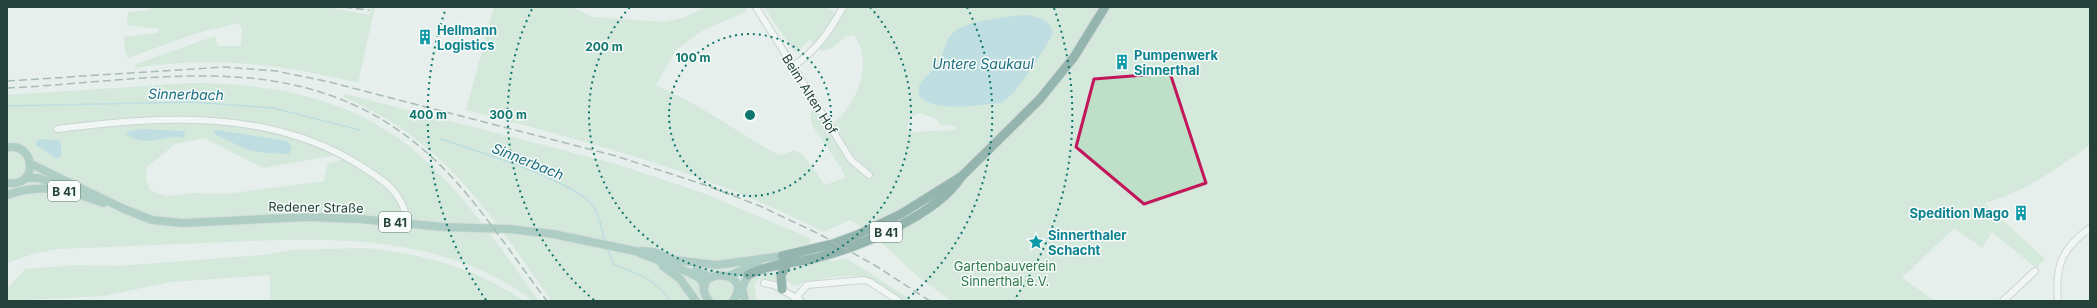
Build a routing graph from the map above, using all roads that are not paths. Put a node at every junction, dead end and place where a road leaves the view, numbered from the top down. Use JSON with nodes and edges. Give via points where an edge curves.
{"nodes":[{"id":1,"x":843,"y":7,"type":"edge"},
{"id":2,"x":1105,"y":7,"type":"edge"},
{"id":3,"x":757,"y":8,"type":"edge"},
{"id":4,"x":793,"y":66,"type":"junction"},
{"id":5,"x":57,"y":130,"type":"dead end"},
{"id":6,"x":8,"y":146,"type":"edge"},
{"id":7,"x":31,"y":164,"type":"junction"},
{"id":8,"x":869,"y":175,"type":"dead end"},
{"id":9,"x":26,"y":178,"type":"junction"},
{"id":10,"x":7,"y":183,"type":"edge"},
{"id":11,"x":7,"y":195,"type":"edge"},
{"id":12,"x":120,"y":210,"type":"junction"},
{"id":13,"x":140,"y":216,"type":"junction"},
{"id":14,"x":408,"y":224,"type":"junction"},
{"id":15,"x":2090,"y":228,"type":"edge"},
{"id":16,"x":635,"y":251,"type":"junction"},
{"id":17,"x":646,"y":256,"type":"junction"},
{"id":18,"x":674,"y":260,"type":"junction"},
{"id":19,"x":785,"y":260,"type":"junction"},
{"id":20,"x":772,"y":267,"type":"junction"},
{"id":21,"x":2035,"y":271,"type":"dead end"},
{"id":22,"x":748,"y":274,"type":"junction"},
{"id":23,"x":781,"y":275,"type":"junction"},
{"id":24,"x":729,"y":276,"type":"junction"},
{"id":25,"x":711,"y":277,"type":"junction"},
{"id":26,"x":764,"y":283,"type":"dead end"},
{"id":27,"x":705,"y":285,"type":"junction"},
{"id":28,"x":782,"y":289,"type":"junction"},
{"id":29,"x":737,"y":296,"type":"edge"},
{"id":30,"x":798,"y":299,"type":"edge"},
{"id":31,"x":696,"y":301,"type":"edge"},
{"id":32,"x":709,"y":301,"type":"edge"},
{"id":33,"x":745,"y":301,"type":"edge"},
{"id":34,"x":899,"y":301,"type":"edge"},
{"id":35,"x":2003,"y":301,"type":"edge"},
{"id":36,"x":2058,"y":301,"type":"edge"}],
"edges":[{"from":1,"to":4,"type":"street","via":[[820,43]]},
{"from":2,"to":19,"type":"highway","number":"B 41","via":[[1077,52],[1040,99],[936,203],[889,230],[839,251]]},
{"from":3,"to":4,"type":"street","name":"Beim Alten Hof"},
{"from":4,"to":8,"type":"street","name":"Beim Alten Hof","via":[[851,160]]},
{"from":5,"to":14,"type":"street","via":[[102,123],[191,120],[236,122],[274,128],[304,137],[345,156],[384,180],[401,200]]},
{"from":6,"to":7,"type":"main road","number":"B 41","via":[[27,154]]},
{"from":7,"to":9,"type":"main road"},
{"from":7,"to":13,"type":"main road","name":"Redener Straße","number":"B 41"},
{"from":9,"to":10,"type":"main road","via":[[19,182]]},
{"from":9,"to":12,"type":"main road","via":[[55,182]]},
{"from":11,"to":12,"type":"main road","number":"B 41","via":[[33,188],[54,189],[78,194]]},
{"from":12,"to":13,"type":"main road","number":"B 41"},
{"from":13,"to":14,"type":"main road","name":"Redener Straße","number":"B 41","via":[[158,221],[183,223],[308,217]]},
{"from":14,"to":16,"type":"main road","name":"Redener Straße","number":"B 41","via":[[553,234]]},
{"from":15,"to":36,"type":"street","via":[[2069,246],[2062,259],[2057,281]]},
{"from":16,"to":17,"type":"main road","name":"Redener Straße","number":"B 41"},
{"from":16,"to":18,"type":"main road","name":"Redener Straße","number":"B 41","via":[[654,252]]},
{"from":17,"to":27,"type":"main road","name":"Redener Straße","number":"B 41","via":[[690,273]]},
{"from":17,"to":31,"type":"main road","via":[[673,272]]},
{"from":18,"to":19,"type":"main road","number":"B 41","via":[[716,265]]},
{"from":18,"to":25,"type":"main road","name":"Redener Straße","number":"B 41"},
{"from":19,"to":20,"type":"highway","number":"B 41"},
{"from":19,"to":23,"type":"highway"},
{"from":19,"to":24,"type":"main road","number":"B 41","via":[[757,263]]},
{"from":20,"to":22,"type":"highway","number":"B 41"},
{"from":20,"to":23,"type":"highway"},
{"from":21,"to":35,"type":"street"},
{"from":22,"to":29,"type":"main road","via":[[739,282]]},
{"from":22,"to":33,"type":"main road","via":[[742,288]]},
{"from":23,"to":28,"type":"highway"},
{"from":24,"to":25,"type":"main road","number":"B 41","via":[[720,274]]},
{"from":24,"to":29,"type":"main road","via":[[734,281]]},
{"from":25,"to":27,"type":"main road"},
{"from":26,"to":28,"type":"street"},
{"from":27,"to":32,"type":"main road","via":[[705,296]]},
{"from":28,"to":30,"type":"street"},
{"from":30,"to":34,"type":"street","via":[[807,284],[858,280],[870,282]]}]}
